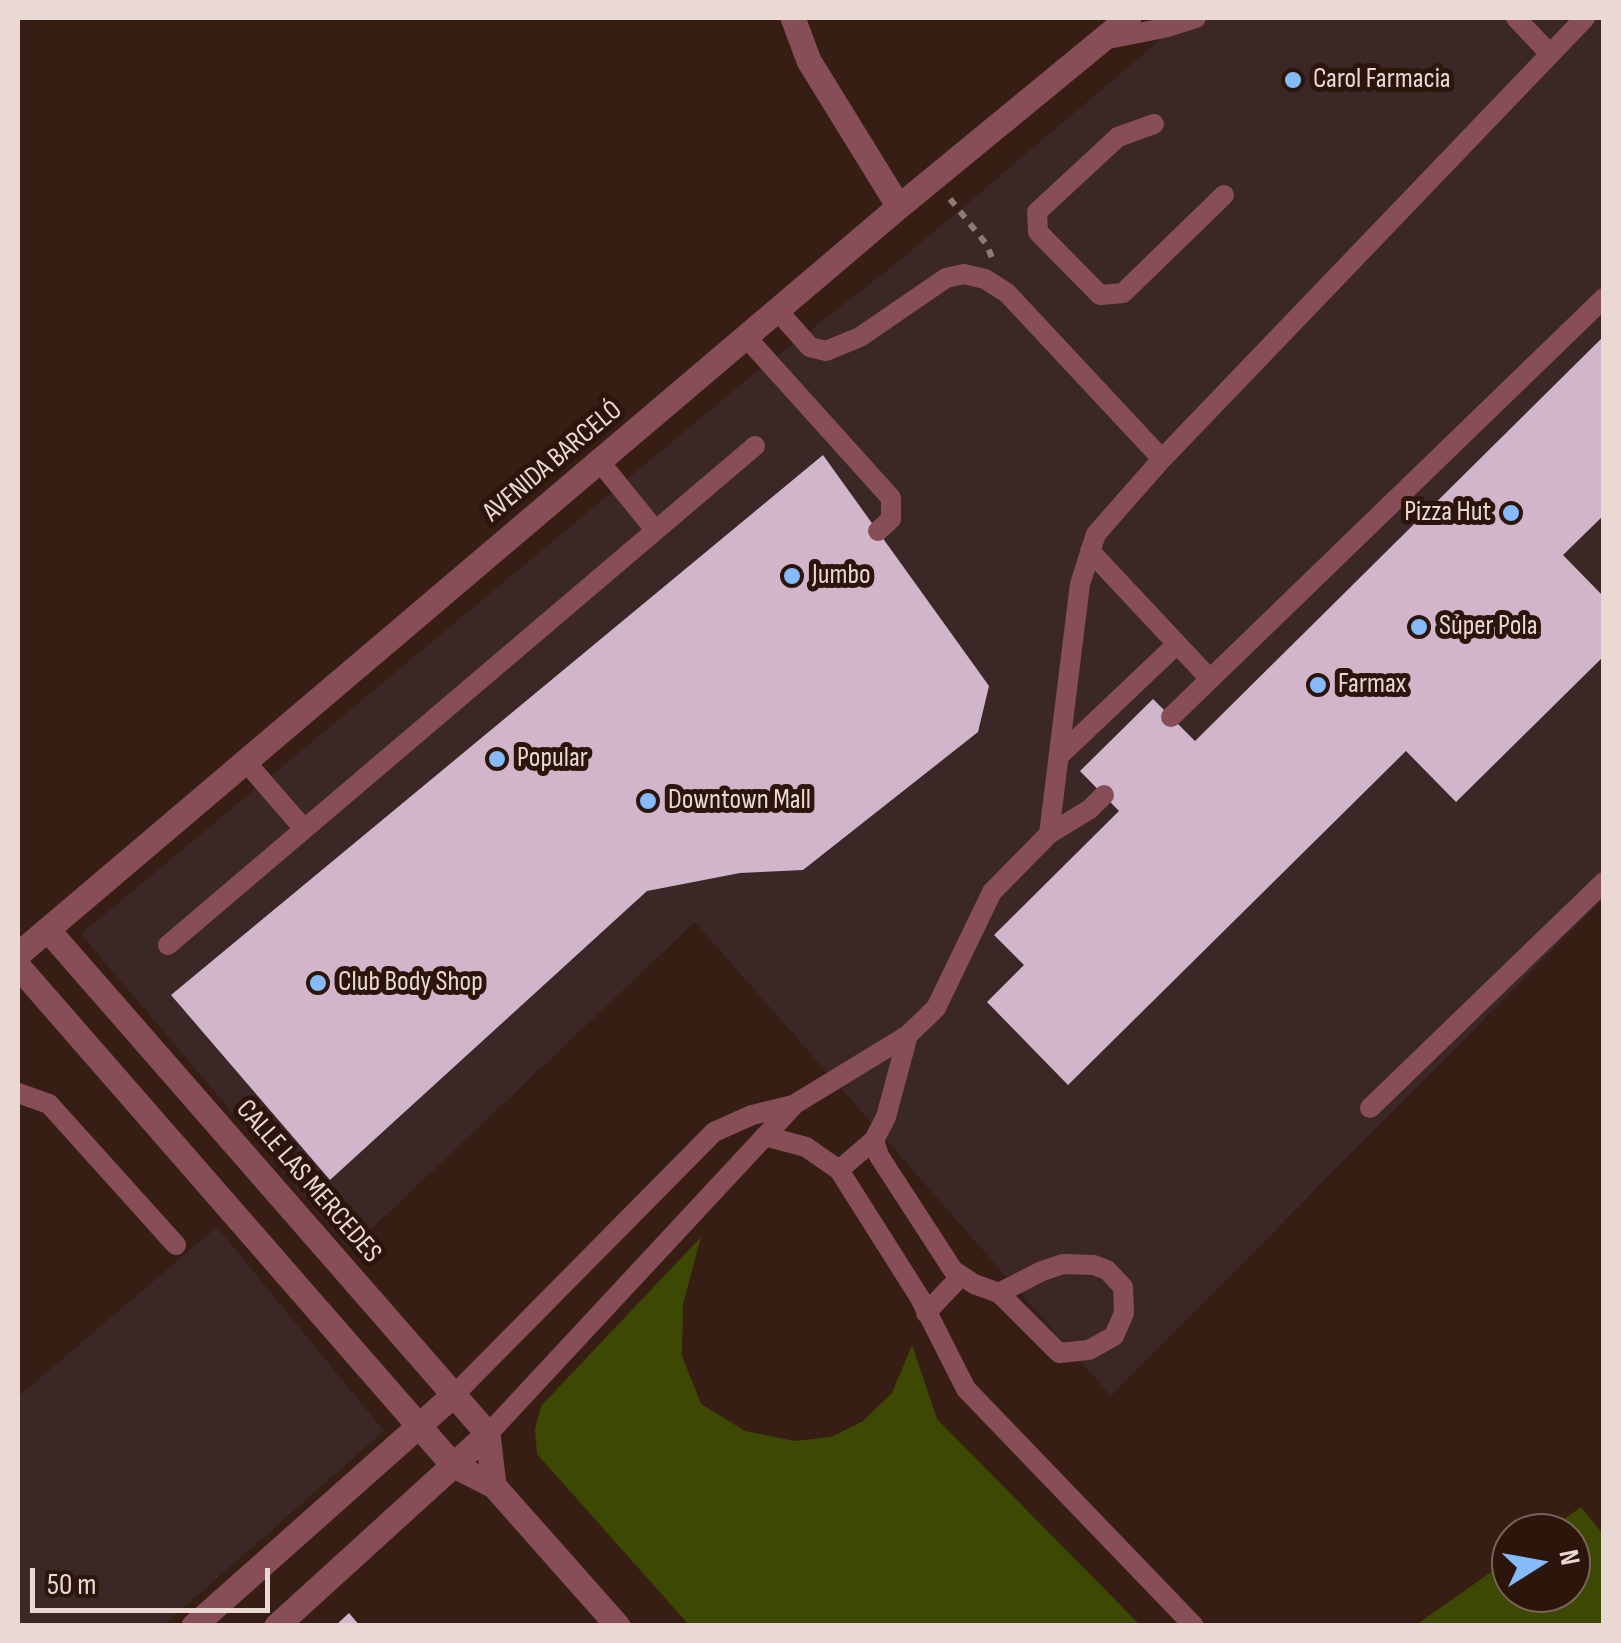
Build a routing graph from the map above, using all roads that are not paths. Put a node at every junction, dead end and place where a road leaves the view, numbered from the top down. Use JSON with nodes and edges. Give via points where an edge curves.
{"nodes":[{"id":1,"x":792,"y":18,"type":"edge"},
{"id":2,"x":1129,"y":18,"type":"edge"},
{"id":3,"x":1196,"y":18,"type":"edge"},
{"id":4,"x":1516,"y":18,"type":"edge"},
{"id":5,"x":1575,"y":21,"type":"edge"},
{"id":6,"x":1101,"y":40,"type":"junction"},
{"id":7,"x":1549,"y":53,"type":"junction"},
{"id":8,"x":1154,"y":124,"type":"dead end"},
{"id":9,"x":1224,"y":194,"type":"dead end"},
{"id":10,"x":899,"y":207,"type":"junction"},
{"id":11,"x":1604,"y":298,"type":"edge"},
{"id":12,"x":777,"y":310,"type":"junction"},
{"id":13,"x":746,"y":337,"type":"junction"},
{"id":14,"x":755,"y":446,"type":"dead end"},
{"id":15,"x":1162,"y":459,"type":"junction"},
{"id":16,"x":600,"y":462,"type":"junction"},
{"id":17,"x":655,"y":530,"type":"junction"},
{"id":18,"x":878,"y":531,"type":"dead end"},
{"id":19,"x":1090,"y":551,"type":"junction"},
{"id":20,"x":1178,"y":644,"type":"junction"},
{"id":21,"x":1210,"y":679,"type":"junction"},
{"id":22,"x":1171,"y":717,"type":"dead end"},
{"id":23,"x":1060,"y":755,"type":"junction"},
{"id":24,"x":246,"y":762,"type":"junction"},
{"id":25,"x":1104,"y":795,"type":"dead end"},
{"id":26,"x":304,"y":829,"type":"junction"},
{"id":27,"x":1049,"y":834,"type":"junction"},
{"id":28,"x":1604,"y":882,"type":"edge"},
{"id":29,"x":48,"y":930,"type":"junction"},
{"id":30,"x":168,"y":945,"type":"dead end"},
{"id":31,"x":18,"y":955,"type":"edge"},
{"id":32,"x":18,"y":966,"type":"edge"},
{"id":33,"x":908,"y":1035,"type":"junction"},
{"id":34,"x":18,"y":1094,"type":"edge"},
{"id":35,"x":795,"y":1104,"type":"junction"},
{"id":36,"x":1370,"y":1108,"type":"dead end"},
{"id":37,"x":765,"y":1136,"type":"junction"},
{"id":38,"x":874,"y":1140,"type":"junction"},
{"id":39,"x":840,"y":1170,"type":"junction"},
{"id":40,"x":176,"y":1245,"type":"dead end"},
{"id":41,"x":961,"y":1276,"type":"junction"},
{"id":42,"x":999,"y":1293,"type":"junction"},
{"id":43,"x":926,"y":1313,"type":"junction"},
{"id":44,"x":454,"y":1395,"type":"junction"},
{"id":45,"x":419,"y":1425,"type":"junction"},
{"id":46,"x":488,"y":1434,"type":"junction"},
{"id":47,"x":452,"y":1465,"type":"junction"},
{"id":48,"x":494,"y":1486,"type":"junction"},
{"id":49,"x":194,"y":1626,"type":"edge"},
{"id":50,"x":277,"y":1626,"type":"edge"},
{"id":51,"x":618,"y":1626,"type":"edge"},
{"id":52,"x":1194,"y":1626,"type":"edge"}],
"edges":[{"from":1,"to":10,"type":"street","via":[[809,61]]},
{"from":2,"to":6,"type":"street","name":"AVENIDA BARCELÓ"},
{"from":3,"to":6,"type":"lane"},
{"from":4,"to":7,"type":"lane"},
{"from":5,"to":7,"type":"lane"},
{"from":6,"to":10,"type":"street","name":"AVENIDA BARCELÓ"},
{"from":7,"to":15,"type":"lane"},
{"from":8,"to":9,"type":"lane","via":[[1118,138],[1037,212],[1038,232],[1100,295],[1123,293]]},
{"from":10,"to":12,"type":"street","name":"AVENIDA BARCELÓ"},
{"from":11,"to":21,"type":"lane"},
{"from":12,"to":13,"type":"street","name":"AVENIDA BARCELÓ"},
{"from":12,"to":15,"type":"lane","via":[[810,347],[826,351],[860,338],[946,278],[985,279],[1007,294]]},
{"from":13,"to":16,"type":"street","name":"AVENIDA BARCELÓ"},
{"from":13,"to":18,"type":"lane","via":[[890,498],[891,519]]},
{"from":14,"to":17,"type":"lane"},
{"from":15,"to":19,"type":"lane","via":[[1096,534]]},
{"from":16,"to":17,"type":"lane"},
{"from":16,"to":24,"type":"street","name":"AVENIDA BARCELÓ"},
{"from":17,"to":26,"type":"lane"},
{"from":19,"to":20,"type":"lane"},
{"from":19,"to":23,"type":"lane","via":[[1080,584]]},
{"from":20,"to":21,"type":"lane"},
{"from":20,"to":23,"type":"lane"},
{"from":21,"to":22,"type":"lane"},
{"from":23,"to":27,"type":"lane"},
{"from":24,"to":26,"type":"lane"},
{"from":24,"to":29,"type":"street","name":"AVENIDA BARCELÓ"},
{"from":25,"to":27,"type":"lane"},
{"from":26,"to":30,"type":"lane"},
{"from":27,"to":33,"type":"lane","via":[[992,892],[936,1008]]},
{"from":28,"to":36,"type":"lane"},
{"from":29,"to":31,"type":"street","name":"AVENIDA BARCELÓ"},
{"from":29,"to":44,"type":"street","name":"CALLE LAS MERCEDES"},
{"from":32,"to":45,"type":"street"},
{"from":33,"to":35,"type":"lane"},
{"from":33,"to":38,"type":"lane"},
{"from":34,"to":40,"type":"lane","via":[[49,1104]]},
{"from":35,"to":37,"type":"lane"},
{"from":35,"to":44,"type":"lane","via":[[714,1132]]},
{"from":37,"to":39,"type":"lane","via":[[806,1147]]},
{"from":37,"to":46,"type":"lane"},
{"from":38,"to":39,"type":"lane"},
{"from":38,"to":41,"type":"lane"},
{"from":39,"to":43,"type":"lane"},
{"from":41,"to":42,"type":"lane"},
{"from":41,"to":43,"type":"lane"},
{"from":42,"to":42,"type":"lane","via":[[1059,1353],[1088,1350],[1114,1336],[1124,1313],[1123,1287],[1094,1265],[1063,1264]]},
{"from":43,"to":52,"type":"lane","via":[[966,1389]]},
{"from":44,"to":45,"type":"street"},
{"from":44,"to":46,"type":"street","name":"CALLE LAS MERCEDES"},
{"from":45,"to":47,"type":"street"},
{"from":45,"to":49,"type":"street"},
{"from":46,"to":47,"type":"street"},
{"from":46,"to":48,"type":"street"},
{"from":47,"to":48,"type":"street"},
{"from":47,"to":50,"type":"street"},
{"from":48,"to":51,"type":"street"}]}
